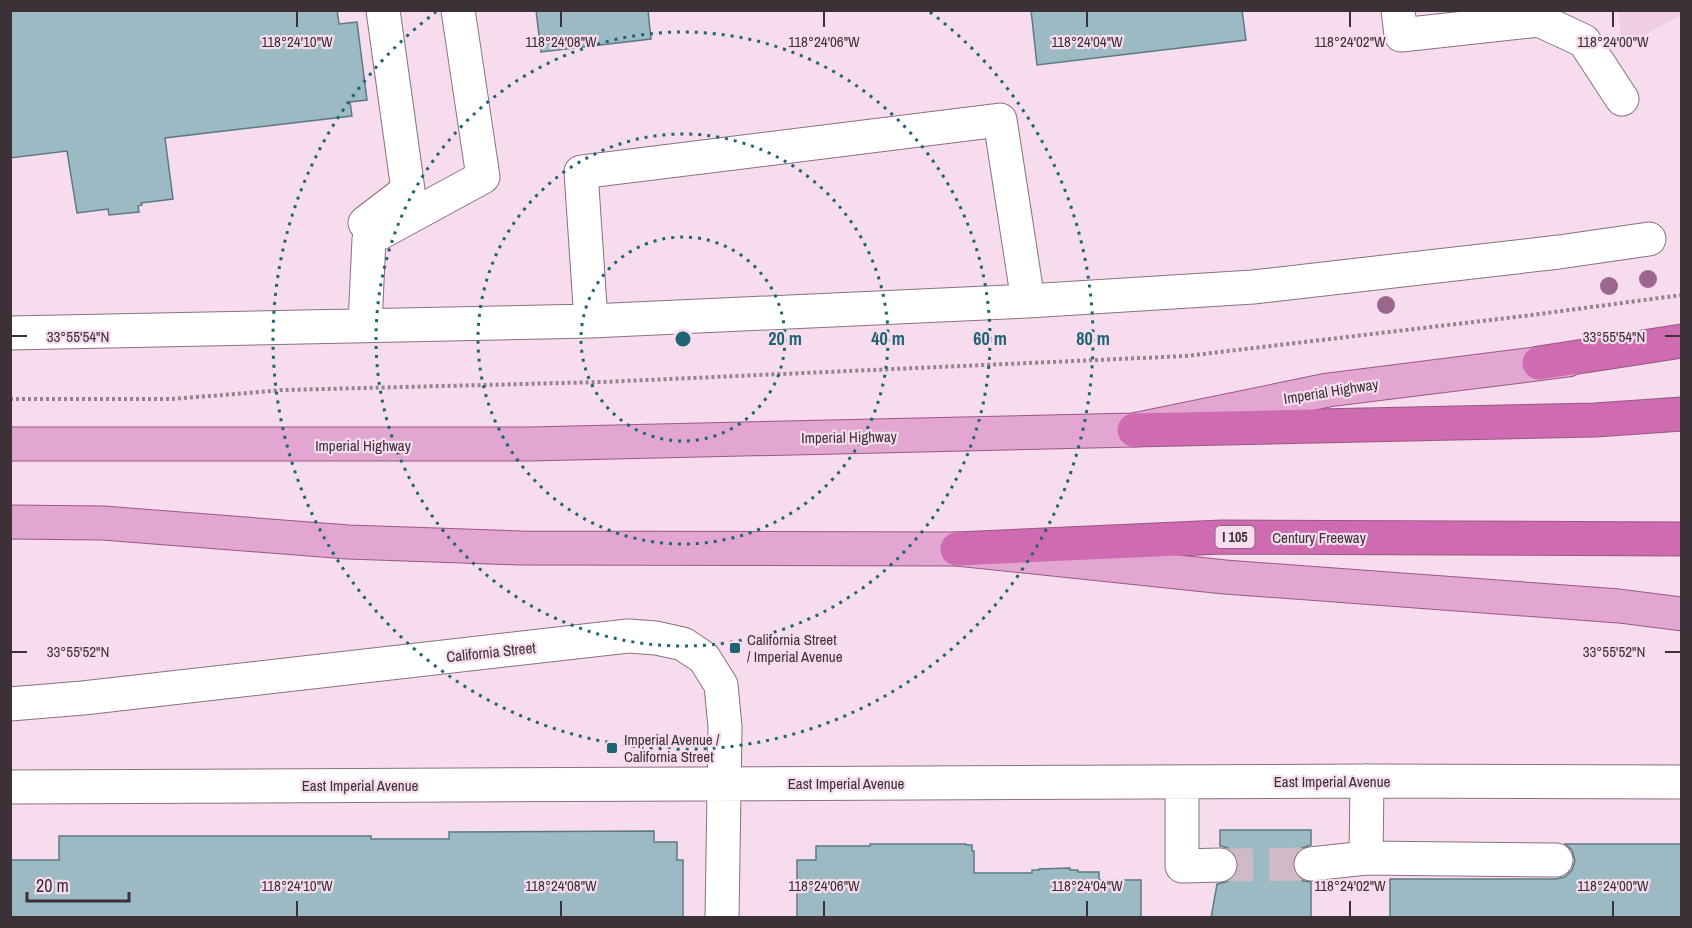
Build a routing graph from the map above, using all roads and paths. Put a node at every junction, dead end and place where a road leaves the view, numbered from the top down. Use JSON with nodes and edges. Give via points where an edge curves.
{"nodes":[{"id":1,"x":382,"y":10,"type":"edge"},
{"id":2,"x":458,"y":10,"type":"edge"},
{"id":3,"x":1398,"y":10,"type":"edge"},
{"id":4,"x":1622,"y":99,"type":"dead end"},
{"id":5,"x":1649,"y":239,"type":"dead end"},
{"id":6,"x":1682,"y":295,"type":"edge"},
{"id":7,"x":1028,"y":301,"type":"junction"},
{"id":8,"x":591,"y":321,"type":"junction"},
{"id":9,"x":355,"y":326,"type":"junction"},
{"id":10,"x":10,"y":333,"type":"edge"},
{"id":11,"x":1682,"y":341,"type":"edge"},
{"id":12,"x":1682,"y":350,"type":"edge"},
{"id":13,"x":1539,"y":363,"type":"junction"},
{"id":14,"x":10,"y":399,"type":"edge"},
{"id":15,"x":1682,"y":414,"type":"edge"},
{"id":16,"x":1134,"y":430,"type":"junction"},
{"id":17,"x":10,"y":444,"type":"edge"},
{"id":18,"x":10,"y":522,"type":"edge"},
{"id":19,"x":1682,"y":539,"type":"edge"},
{"id":20,"x":957,"y":549,"type":"junction"},
{"id":21,"x":1682,"y":614,"type":"edge"},
{"id":22,"x":10,"y":704,"type":"edge"},
{"id":23,"x":1368,"y":781,"type":"junction"},
{"id":24,"x":1182,"y":782,"type":"junction"},
{"id":25,"x":1682,"y":782,"type":"edge"},
{"id":26,"x":724,"y":783,"type":"junction"},
{"id":27,"x":10,"y":788,"type":"edge"},
{"id":28,"x":1366,"y":858,"type":"junction"},
{"id":29,"x":1556,"y":860,"type":"dead end"},
{"id":30,"x":1311,"y":864,"type":"tunnel mouth"},
{"id":31,"x":1220,"y":865,"type":"tunnel mouth"},
{"id":32,"x":722,"y":918,"type":"edge"}],
"edges":[{"from":1,"to":9,"type":"street","via":[[408,190],[346,238]]},
{"from":2,"to":9,"type":"street","via":[[483,177],[369,240]]},
{"from":3,"to":4,"type":"street","via":[[1401,35],[1539,20],[1584,41]]},
{"from":5,"to":7,"type":"street","via":[[1253,287]]},
{"from":6,"to":14,"type":"path","via":[[1186,356],[602,382],[284,390],[172,399]]},
{"from":7,"to":8,"type":"street"},
{"from":7,"to":8,"type":"street","via":[[1000,120],[581,172]]},
{"from":8,"to":9,"type":"street"},
{"from":9,"to":10,"type":"street"},
{"from":11,"to":13,"type":"highway"},
{"from":12,"to":13,"type":"main road","name":"Imperial Highway"},
{"from":13,"to":16,"type":"main road","name":"Imperial Highway","via":[[1328,390]]},
{"from":15,"to":16,"type":"highway","via":[[1595,420]]},
{"from":16,"to":17,"type":"main road","name":"Imperial Highway","via":[[530,444]]},
{"from":18,"to":20,"type":"main road","via":[[103,523],[348,542],[521,548]]},
{"from":19,"to":20,"type":"highway","name":"Century Freeway","number":"I 105","via":[[1222,537]]},
{"from":20,"to":21,"type":"main road","via":[[1225,577]]},
{"from":22,"to":26,"type":"street","name":"California Street","via":[[628,636],[656,638],[683,644],[704,658],[721,685]]},
{"from":23,"to":24,"type":"street","name":"East Imperial Avenue"},
{"from":23,"to":25,"type":"street","name":"East Imperial Avenue"},
{"from":23,"to":28,"type":"street"},
{"from":24,"to":26,"type":"street","name":"East Imperial Avenue"},
{"from":24,"to":31,"type":"street","via":[[1182,866]]},
{"from":26,"to":27,"type":"street","name":"East Imperial Avenue"},
{"from":26,"to":32,"type":"street","name":"California Street"},
{"from":28,"to":29,"type":"street"},
{"from":28,"to":30,"type":"street"}]}
